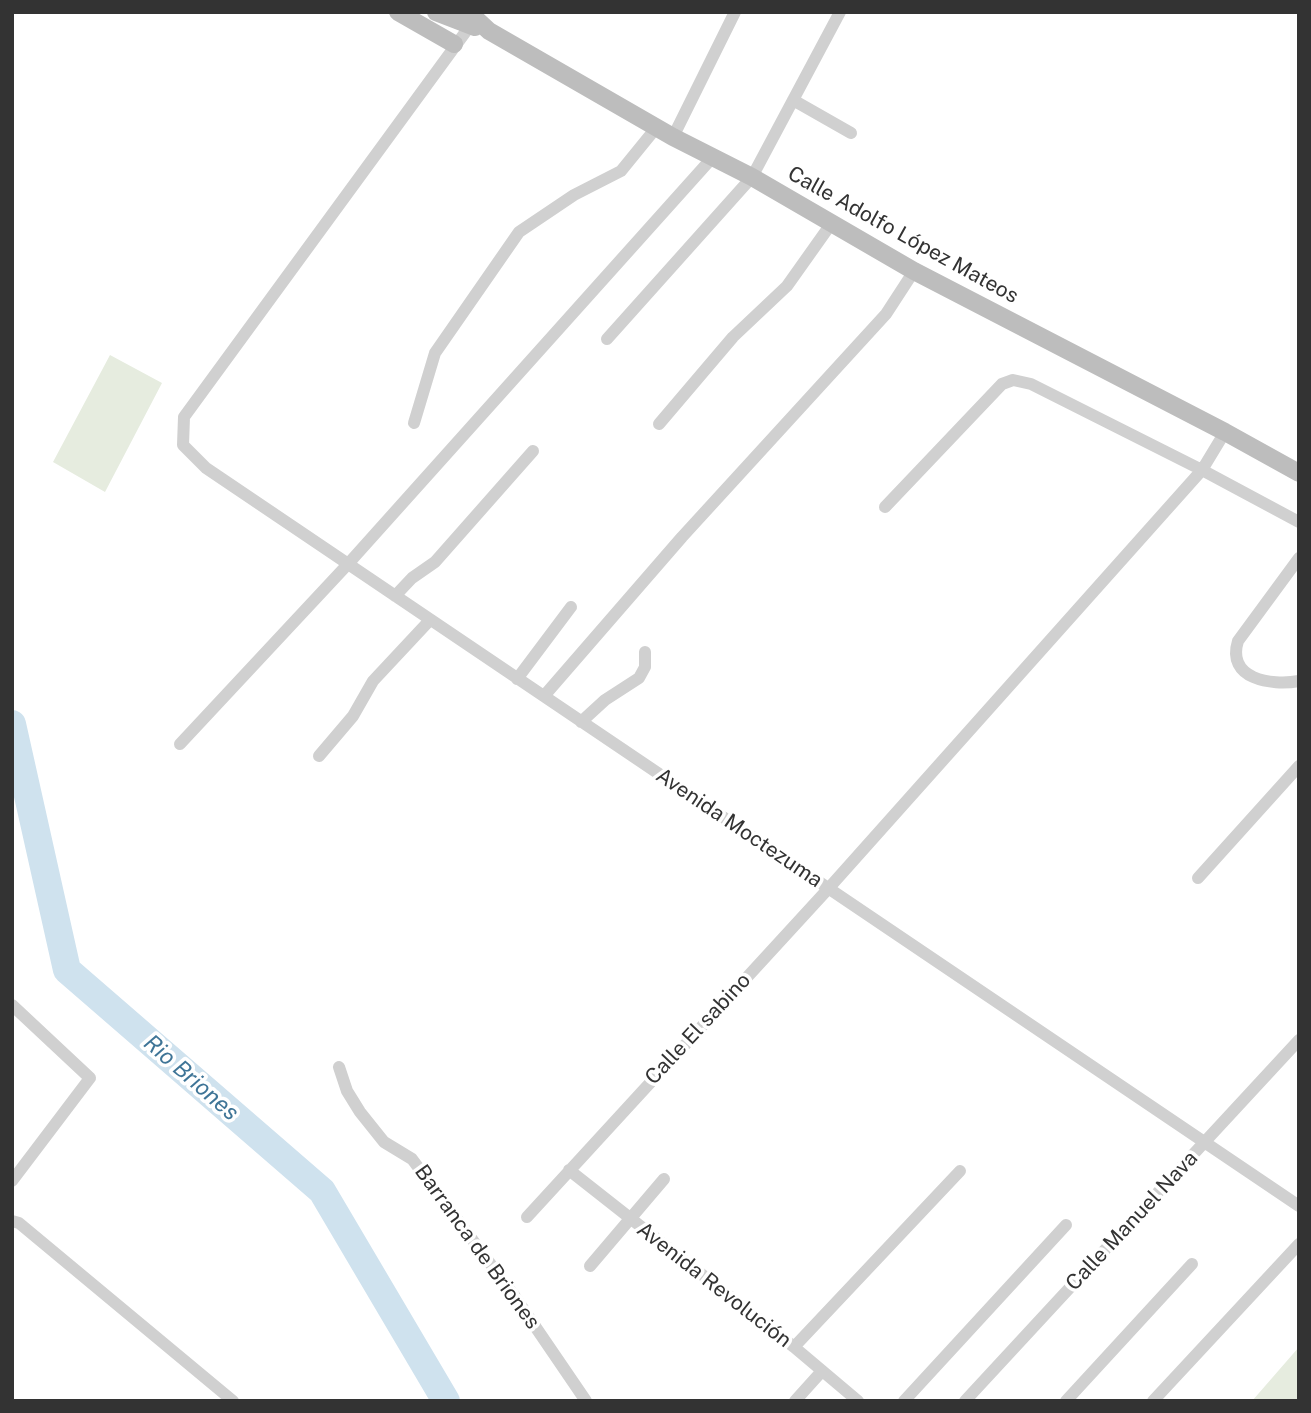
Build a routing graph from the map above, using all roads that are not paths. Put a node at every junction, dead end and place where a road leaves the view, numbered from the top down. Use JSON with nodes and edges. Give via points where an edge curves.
{"nodes":[{"id":1,"x":398,"y":12,"type":"edge"},
{"id":2,"x":436,"y":12,"type":"edge"},
{"id":3,"x":735,"y":12,"type":"edge"},
{"id":4,"x":840,"y":12,"type":"edge"},
{"id":5,"x":469,"y":19,"type":"edge"},
{"id":6,"x":454,"y":44,"type":"junction"},
{"id":7,"x":793,"y":100,"type":"junction"},
{"id":8,"x":656,"y":128,"type":"junction"},
{"id":9,"x":851,"y":133,"type":"dead end"},
{"id":10,"x":673,"y":137,"type":"junction"},
{"id":11,"x":712,"y":158,"type":"junction"},
{"id":12,"x":752,"y":177,"type":"junction"},
{"id":13,"x":831,"y":224,"type":"junction"},
{"id":14,"x":914,"y":271,"type":"junction"},
{"id":15,"x":607,"y":339,"type":"dead end"},
{"id":16,"x":414,"y":423,"type":"dead end"},
{"id":17,"x":659,"y":424,"type":"dead end"},
{"id":18,"x":1225,"y":432,"type":"junction"},
{"id":19,"x":533,"y":451,"type":"dead end"},
{"id":20,"x":1202,"y":470,"type":"junction"},
{"id":21,"x":1299,"y":473,"type":"edge"},
{"id":22,"x":885,"y":507,"type":"dead end"},
{"id":23,"x":1299,"y":522,"type":"edge"},
{"id":24,"x":1299,"y":558,"type":"edge"},
{"id":25,"x":348,"y":564,"type":"junction"},
{"id":26,"x":395,"y":596,"type":"junction"},
{"id":27,"x":571,"y":607,"type":"dead end"},
{"id":28,"x":430,"y":620,"type":"junction"},
{"id":29,"x":645,"y":652,"type":"dead end"},
{"id":30,"x":517,"y":678,"type":"junction"},
{"id":31,"x":1299,"y":681,"type":"edge"},
{"id":32,"x":544,"y":696,"type":"junction"},
{"id":33,"x":581,"y":722,"type":"junction"},
{"id":34,"x":180,"y":744,"type":"dead end"},
{"id":35,"x":318,"y":756,"type":"dead end"},
{"id":36,"x":1299,"y":766,"type":"edge"},
{"id":37,"x":1198,"y":878,"type":"dead end"},
{"id":38,"x":828,"y":889,"type":"junction"},
{"id":39,"x":12,"y":1005,"type":"edge"},
{"id":40,"x":1299,"y":1040,"type":"edge"},
{"id":41,"x":339,"y":1067,"type":"dead end"},
{"id":42,"x":1205,"y":1143,"type":"junction"},
{"id":43,"x":569,"y":1170,"type":"junction"},
{"id":44,"x":960,"y":1171,"type":"dead end"},
{"id":45,"x":664,"y":1180,"type":"dead end"},
{"id":46,"x":12,"y":1181,"type":"edge"},
{"id":47,"x":1299,"y":1206,"type":"edge"},
{"id":48,"x":527,"y":1217,"type":"dead end"},
{"id":49,"x":630,"y":1218,"type":"junction"},
{"id":50,"x":12,"y":1221,"type":"edge"},
{"id":51,"x":1066,"y":1225,"type":"dead end"},
{"id":52,"x":1299,"y":1244,"type":"edge"},
{"id":53,"x":1192,"y":1264,"type":"dead end"},
{"id":54,"x":590,"y":1266,"type":"dead end"},
{"id":55,"x":794,"y":1348,"type":"junction"},
{"id":56,"x":822,"y":1371,"type":"junction"},
{"id":57,"x":233,"y":1401,"type":"edge"},
{"id":58,"x":586,"y":1401,"type":"edge"},
{"id":59,"x":795,"y":1401,"type":"edge"},
{"id":60,"x":858,"y":1401,"type":"edge"},
{"id":61,"x":904,"y":1401,"type":"edge"},
{"id":62,"x":965,"y":1401,"type":"edge"},
{"id":63,"x":1066,"y":1401,"type":"edge"},
{"id":64,"x":1153,"y":1401,"type":"edge"}],
"edges":[{"from":1,"to":6,"type":"main road"},
{"from":2,"to":5,"type":"main road","name":"Calle Adolfo López Mateos"},
{"from":3,"to":10,"type":"street"},
{"from":4,"to":7,"type":"street"},
{"from":5,"to":6,"type":"street"},
{"from":5,"to":8,"type":"main road","name":"Calle Adolfo López Mateos"},
{"from":6,"to":25,"type":"street","name":"Avenida Moctezuma","via":[[184,416],[183,445],[206,468]]},
{"from":7,"to":9,"type":"street"},
{"from":7,"to":12,"type":"street"},
{"from":8,"to":10,"type":"main road","name":"Calle Adolfo López Mateos"},
{"from":8,"to":16,"type":"street","via":[[621,171],[574,195],[519,232],[435,353]]},
{"from":10,"to":11,"type":"main road","name":"Calle Adolfo López Mateos"},
{"from":11,"to":12,"type":"main road","name":"Calle Adolfo López Mateos"},
{"from":11,"to":25,"type":"street"},
{"from":12,"to":13,"type":"main road","name":"Calle Adolfo López Mateos"},
{"from":12,"to":15,"type":"street"},
{"from":13,"to":14,"type":"main road","name":"Calle Adolfo López Mateos"},
{"from":13,"to":17,"type":"street","via":[[787,286],[733,337]]},
{"from":14,"to":18,"type":"main road","name":"Calle Adolfo López Mateos"},
{"from":14,"to":32,"type":"street","via":[[886,314]]},
{"from":18,"to":20,"type":"street","name":"Calle El sabino"},
{"from":18,"to":21,"type":"main road","name":"Calle Adolfo López Mateos"},
{"from":19,"to":26,"type":"street","via":[[435,562]]},
{"from":20,"to":22,"type":"street","via":[[1031,384],[1013,380],[1002,384]]},
{"from":20,"to":23,"type":"street"},
{"from":20,"to":38,"type":"street","name":"Calle El sabino"},
{"from":24,"to":31,"type":"street","via":[[1234,653],[1237,663],[1263,682]]},
{"from":25,"to":26,"type":"street","name":"Avenida Moctezuma"},
{"from":25,"to":34,"type":"street"},
{"from":26,"to":28,"type":"street","name":"Avenida Moctezuma"},
{"from":27,"to":30,"type":"street"},
{"from":28,"to":30,"type":"street","name":"Avenida Moctezuma"},
{"from":28,"to":35,"type":"street","via":[[373,681],[353,716]]},
{"from":29,"to":33,"type":"street","via":[[639,678]]},
{"from":30,"to":32,"type":"street","name":"Avenida Moctezuma"},
{"from":32,"to":33,"type":"street","name":"Avenida Moctezuma"},
{"from":33,"to":38,"type":"street","name":"Avenida Moctezuma"},
{"from":36,"to":37,"type":"street"},
{"from":38,"to":42,"type":"street","name":"Avenida Moctezuma"},
{"from":38,"to":43,"type":"street","name":"Calle El sabino"},
{"from":39,"to":46,"type":"street","via":[[90,1078]]},
{"from":40,"to":42,"type":"street","name":"Calle Manuel Nava"},
{"from":41,"to":58,"type":"street","name":"Barranca de Briones","via":[[346,1091],[360,1112],[384,1142],[412,1159],[513,1293]]},
{"from":42,"to":47,"type":"street","name":"Avenida Moctezuma"},
{"from":42,"to":62,"type":"street","name":"Calle Manuel Nava"},
{"from":43,"to":48,"type":"street","name":"Calle El sabino"},
{"from":43,"to":49,"type":"street","name":"Avenida Revolución"},
{"from":44,"to":55,"type":"street"},
{"from":45,"to":49,"type":"street"},
{"from":49,"to":54,"type":"street"},
{"from":49,"to":55,"type":"street","name":"Avenida Revolución"},
{"from":50,"to":57,"type":"street"},
{"from":51,"to":61,"type":"street"},
{"from":52,"to":64,"type":"street"},
{"from":53,"to":63,"type":"street"},
{"from":55,"to":56,"type":"street","name":"Avenida Revolución"},
{"from":56,"to":59,"type":"street"},
{"from":56,"to":60,"type":"street","name":"Avenida Revolución"}]}
